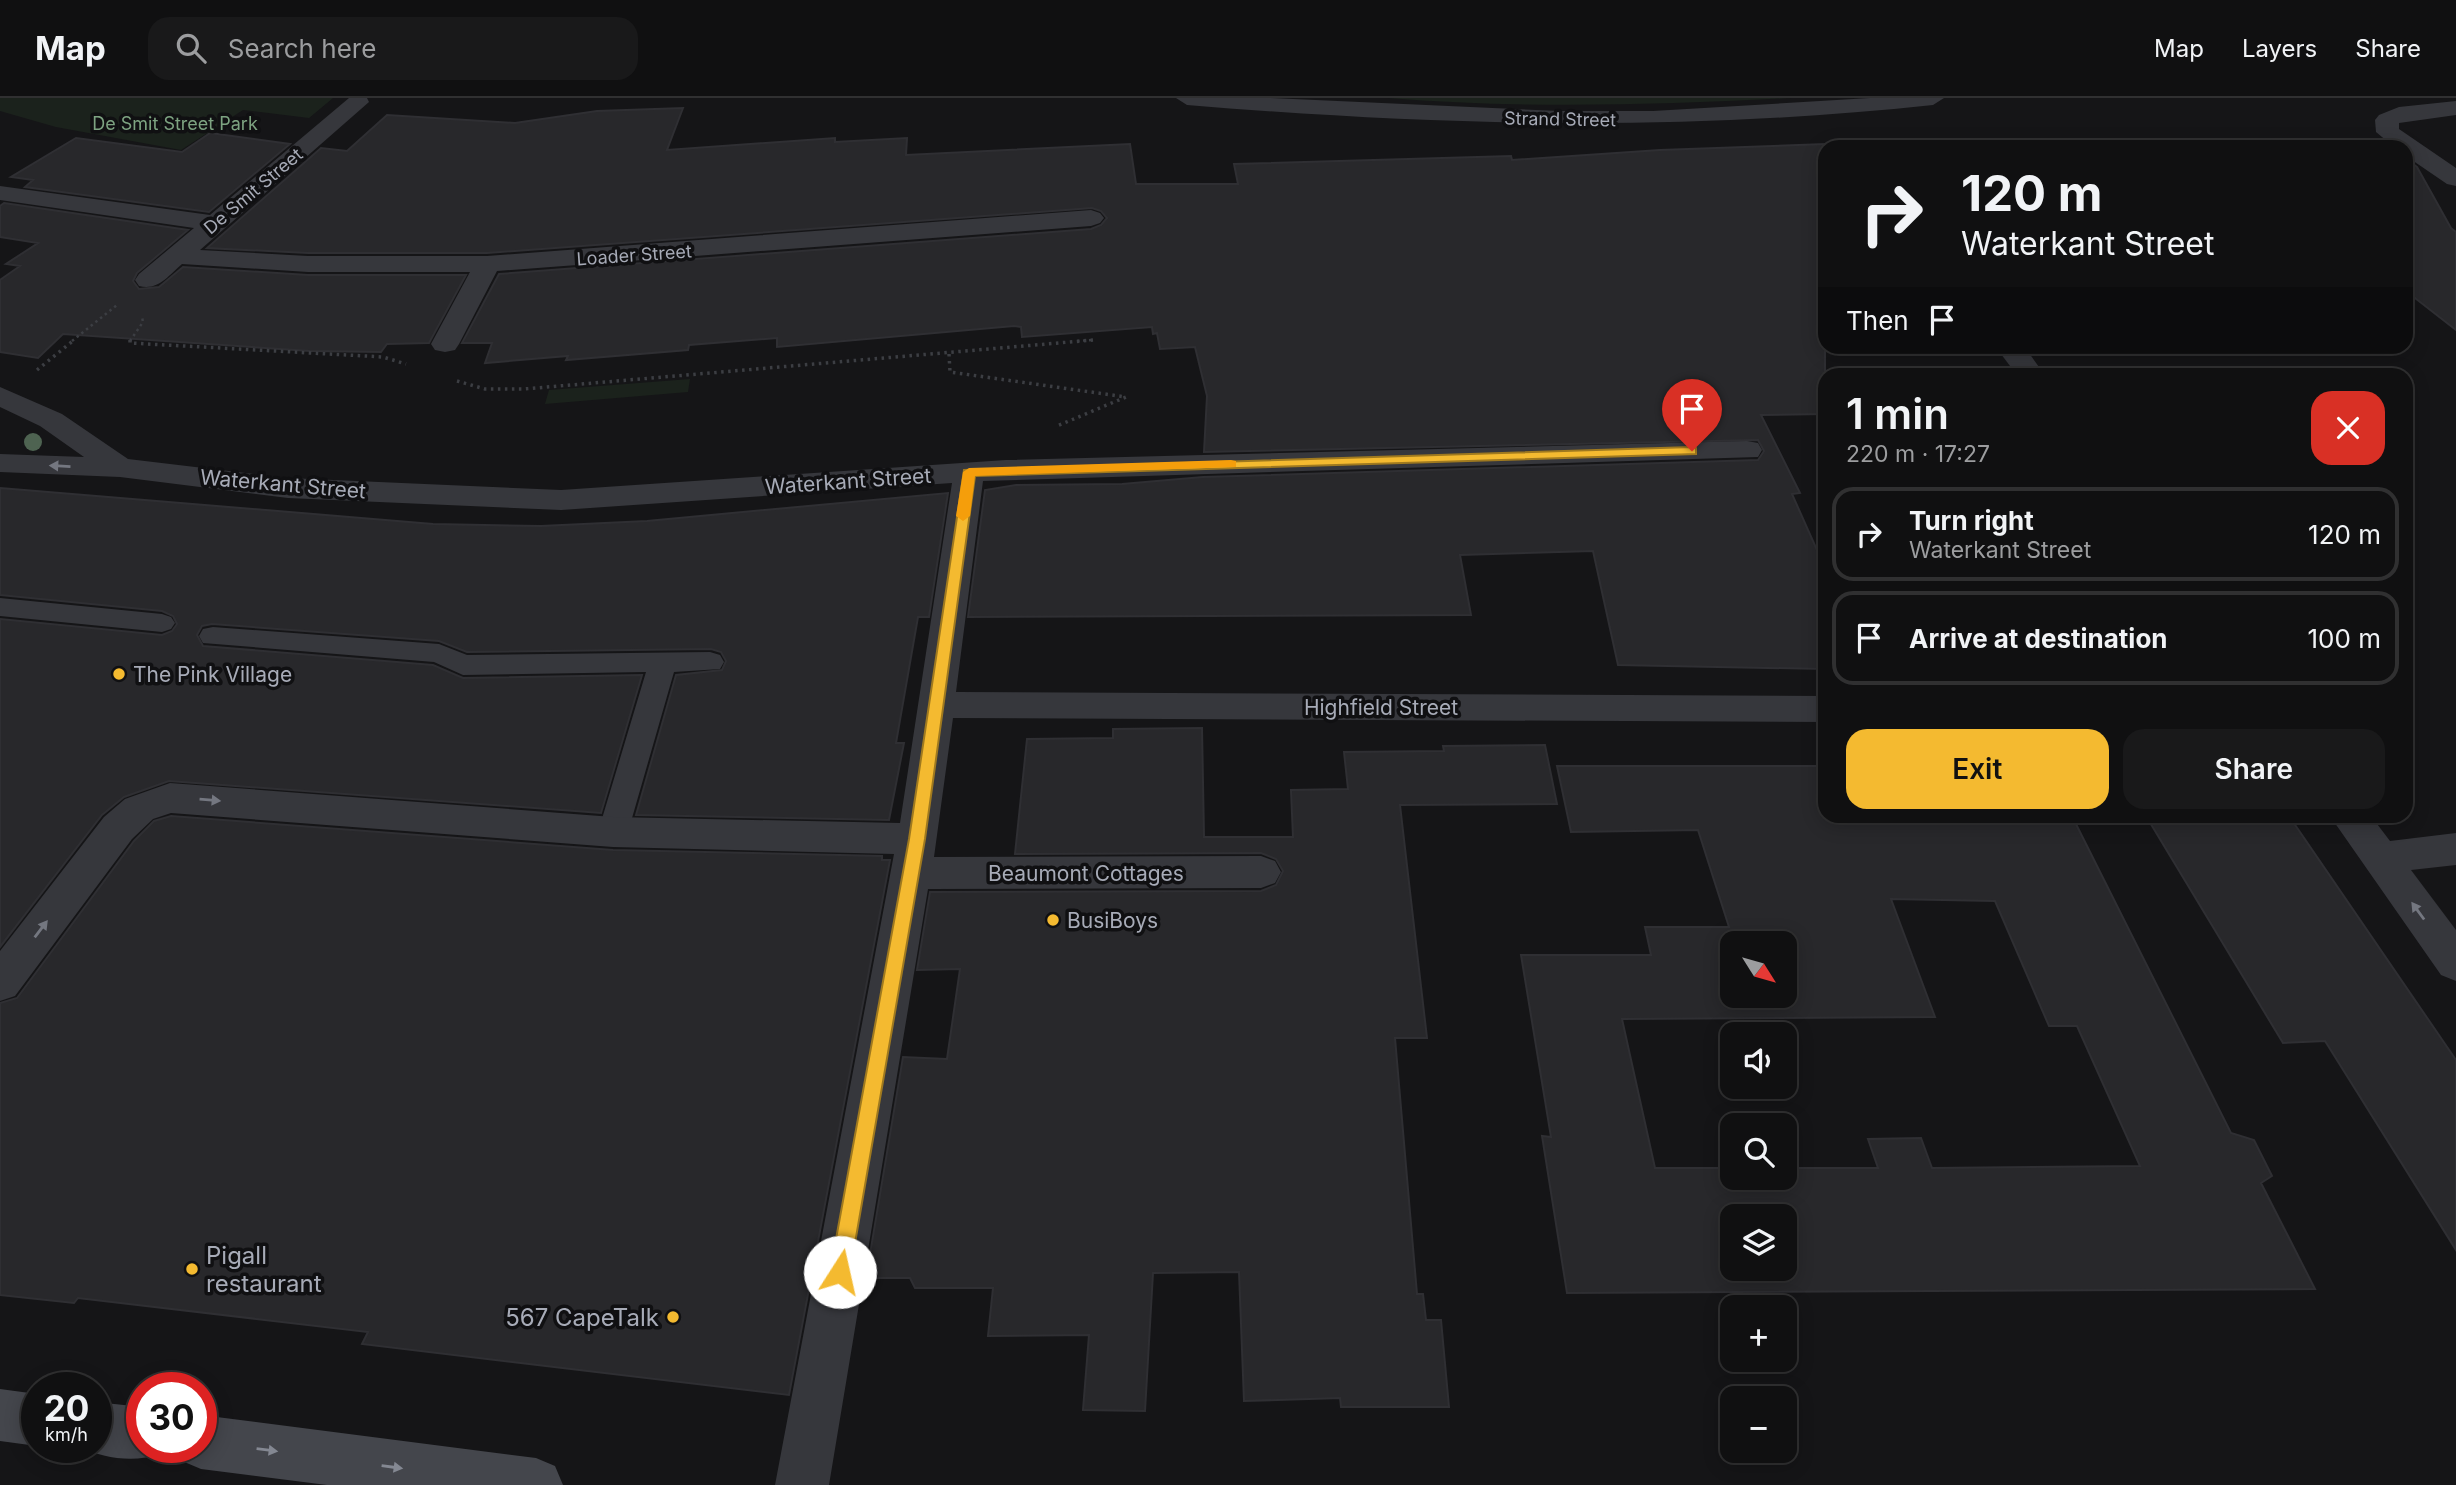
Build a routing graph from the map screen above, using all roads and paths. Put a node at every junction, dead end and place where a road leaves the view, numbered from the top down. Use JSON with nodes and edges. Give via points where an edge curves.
{"nodes":[{"id":1,"x":1187,"y":98,"type":"edge"},
{"id":2,"x":1933,"y":98,"type":"edge"},
{"id":3,"x":358,"y":102,"type":"dead end"},
{"id":4,"x":2456,"y":108,"type":"edge"},
{"id":5,"x":2400,"y":140,"type":"edge"},
{"id":6,"x":2413,"y":149,"type":"edge"},
{"id":7,"x":2456,"y":179,"type":"edge"},
{"id":8,"x":0,"y":192,"type":"edge"},
{"id":9,"x":1091,"y":218,"type":"dead end"},
{"id":10,"x":216,"y":223,"type":"junction"},
{"id":11,"x":176,"y":256,"type":"junction"},
{"id":12,"x":487,"y":264,"type":"junction"},
{"id":13,"x":139,"y":288,"type":"junction"},
{"id":14,"x":1093,"y":340,"type":"dead end"},
{"id":15,"x":445,"y":344,"type":"dead end"},
{"id":16,"x":949,"y":354,"type":"junction"},
{"id":17,"x":417,"y":368,"type":"dead end"},
{"id":18,"x":456,"y":380,"type":"dead end"},
{"id":19,"x":7,"y":406,"type":"edge"},
{"id":20,"x":1052,"y":429,"type":"dead end"},
{"id":21,"x":1746,"y":450,"type":"dead end"},
{"id":22,"x":0,"y":463,"type":"edge"},
{"id":23,"x":120,"y":468,"type":"junction"},
{"id":24,"x":969,"y":472,"type":"junction"},
{"id":25,"x":0,"y":607,"type":"edge"},
{"id":26,"x":162,"y":623,"type":"dead end"},
{"id":27,"x":214,"y":636,"type":"dead end"},
{"id":28,"x":663,"y":662,"type":"junction"},
{"id":29,"x":710,"y":662,"type":"dead end"},
{"id":30,"x":937,"y":705,"type":"junction"},
{"id":31,"x":1818,"y":709,"type":"edge"},
{"id":32,"x":2355,"y":823,"type":"edge"},
{"id":33,"x":613,"y":832,"type":"junction"},
{"id":34,"x":2456,"y":849,"type":"edge"},
{"id":35,"x":914,"y":856,"type":"junction"},
{"id":36,"x":2380,"y":858,"type":"junction"},
{"id":37,"x":1261,"y":872,"type":"dead end"},
{"id":38,"x":2456,"y":963,"type":"edge"},
{"id":39,"x":0,"y":983,"type":"edge"},
{"id":40,"x":0,"y":1415,"type":"edge"},
{"id":41,"x":21,"y":1418,"type":"edge"},
{"id":42,"x":217,"y":1444,"type":"edge"},
{"id":43,"x":448,"y":1480,"type":"edge"},
{"id":44,"x":536,"y":1485,"type":"edge"},
{"id":45,"x":802,"y":1485,"type":"edge"}],
"edges":[{"from":1,"to":2,"type":"street","name":"Strand Street","via":[[1404,114],[1602,120],[1757,114]]},
{"from":3,"to":10,"type":"street","name":"De Smit Street"},
{"from":4,"to":5,"type":"street","via":[[2399,114],[2386,120],[2388,132]]},
{"from":6,"to":7,"type":"street"},
{"from":8,"to":10,"type":"street"},
{"from":9,"to":12,"type":"street","name":"Loader Street"},
{"from":10,"to":11,"type":"street","name":"De Smit Street"},
{"from":11,"to":12,"type":"street","name":"Loader Street","via":[[308,264]]},
{"from":11,"to":13,"type":"street","name":"De Smit Street"},
{"from":12,"to":15,"type":"street"},
{"from":13,"to":17,"type":"path","via":[[144,322],[128,341],[133,344],[383,357]]},
{"from":13,"to":19,"type":"path"},
{"from":14,"to":16,"type":"path"},
{"from":16,"to":18,"type":"path","via":[[505,390]]},
{"from":16,"to":20,"type":"path","via":[[950,372],[1126,397]]},
{"from":19,"to":23,"type":"street","name":"Waterkant Street","via":[[51,420]]},
{"from":21,"to":24,"type":"street","name":"Waterkant Street"},
{"from":23,"to":22,"type":"street","name":"Waterkant Street","one_way":true},
{"from":23,"to":24,"type":"street","name":"Waterkant Street","via":[[288,488],[561,500]]},
{"from":24,"to":30,"type":"street"},
{"from":25,"to":26,"type":"lane"},
{"from":27,"to":28,"type":"lane","via":[[439,653],[463,664]]},
{"from":28,"to":29,"type":"lane"},
{"from":28,"to":33,"type":"lane"},
{"from":30,"to":31,"type":"street","name":"Highfield Street"},
{"from":30,"to":35,"type":"street"},
{"from":32,"to":36,"type":"street"},
{"from":33,"to":35,"type":"street","name":"Beaumont Cottages"},
{"from":39,"to":33,"type":"street","name":"Beaumont Cottages","one_way":true,"via":[[118,828],[160,800],[184,797]]},
{"from":34,"to":36,"type":"street"},
{"from":35,"to":37,"type":"street","name":"Beaumont Cottages"},
{"from":35,"to":45,"type":"street"},
{"from":38,"to":36,"type":"street","one_way":true},
{"from":40,"to":41,"type":"main road"},
{"from":42,"to":43,"type":"main road","one_way":true},
{"from":43,"to":44,"type":"main road"}]}
